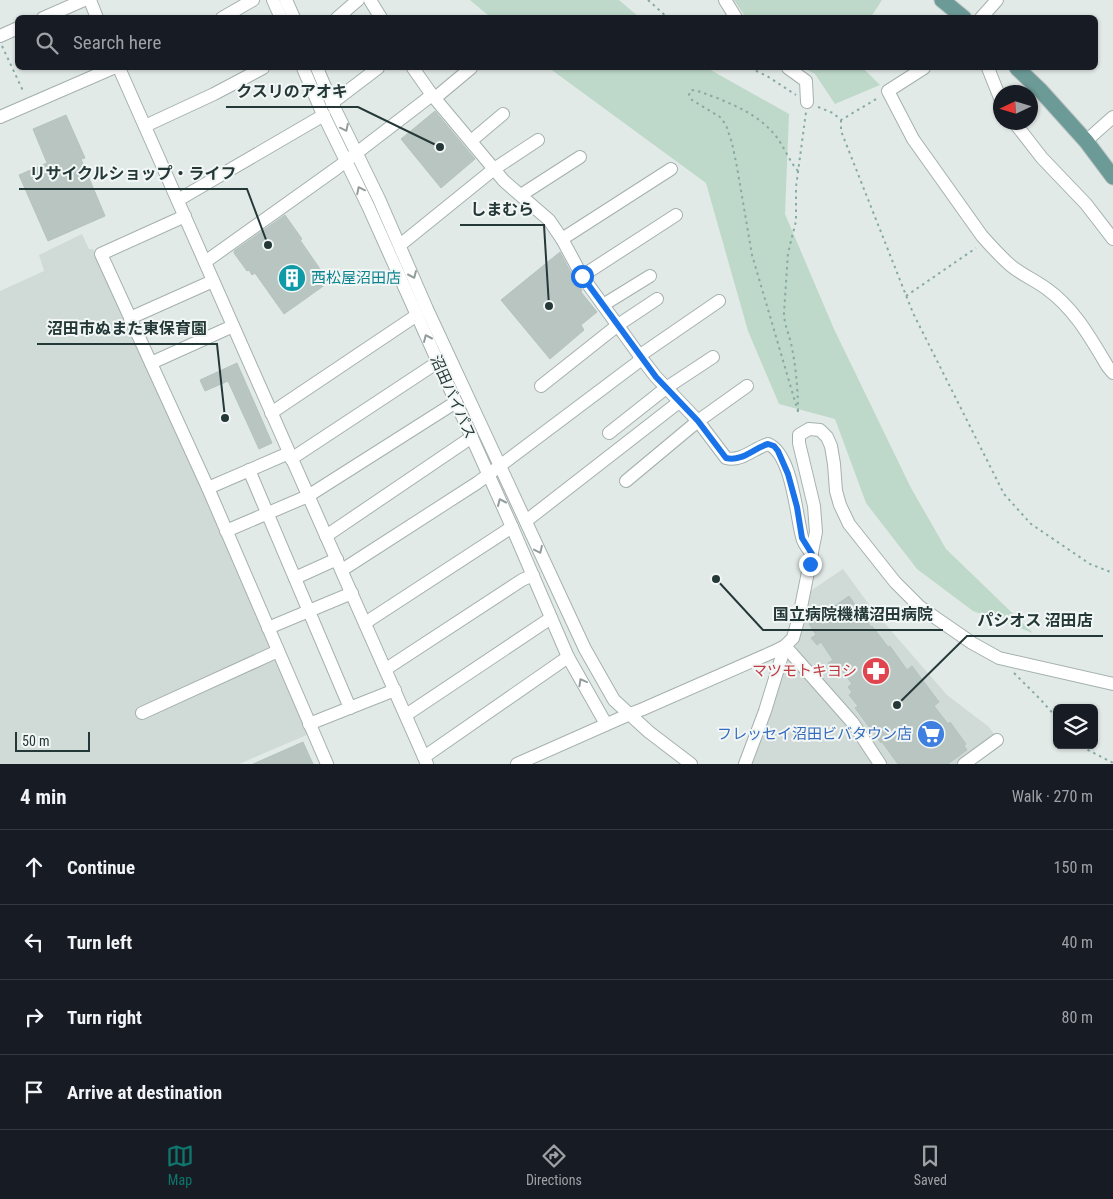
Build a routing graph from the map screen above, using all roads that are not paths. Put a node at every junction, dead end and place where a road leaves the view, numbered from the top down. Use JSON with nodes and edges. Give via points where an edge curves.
{"nodes":[{"id":1,"x":84,"y":0,"type":"edge"},
{"id":2,"x":90,"y":0,"type":"edge"},
{"id":3,"x":253,"y":0,"type":"edge"},
{"id":4,"x":273,"y":0,"type":"edge"},
{"id":5,"x":286,"y":0,"type":"edge"},
{"id":6,"x":358,"y":0,"type":"edge"},
{"id":7,"x":370,"y":0,"type":"edge"},
{"id":8,"x":724,"y":0,"type":"edge"},
{"id":9,"x":942,"y":0,"type":"edge"},
{"id":10,"x":997,"y":0,"type":"edge"},
{"id":11,"x":50,"y":15,"type":"edge"},
{"id":12,"x":96,"y":15,"type":"edge"},
{"id":13,"x":227,"y":15,"type":"edge"},
{"id":14,"x":279,"y":15,"type":"edge"},
{"id":15,"x":293,"y":15,"type":"edge"},
{"id":16,"x":340,"y":15,"type":"edge"},
{"id":17,"x":379,"y":15,"type":"edge"},
{"id":18,"x":734,"y":15,"type":"edge"},
{"id":19,"x":960,"y":15,"type":"edge"},
{"id":20,"x":984,"y":15,"type":"edge"},
{"id":21,"x":15,"y":29,"type":"edge"},
{"id":22,"x":0,"y":36,"type":"edge"},
{"id":23,"x":109,"y":70,"type":"edge"},
{"id":24,"x":120,"y":70,"type":"edge"},
{"id":25,"x":259,"y":70,"type":"edge"},
{"id":26,"x":304,"y":70,"type":"edge"},
{"id":27,"x":318,"y":70,"type":"edge"},
{"id":28,"x":375,"y":70,"type":"edge"},
{"id":29,"x":414,"y":70,"type":"edge"},
{"id":30,"x":467,"y":70,"type":"edge"},
{"id":31,"x":791,"y":70,"type":"edge"},
{"id":32,"x":921,"y":70,"type":"edge"},
{"id":33,"x":989,"y":70,"type":"edge"},
{"id":34,"x":1018,"y":70,"type":"edge"},
{"id":35,"x":995,"y":85,"type":"edge"},
{"id":36,"x":433,"y":97,"type":"junction"},
{"id":37,"x":807,"y":102,"type":"road end"},
{"id":38,"x":332,"y":103,"type":"junction"},
{"id":39,"x":503,"y":114,"type":"dead end"},
{"id":40,"x":324,"y":115,"type":"junction"},
{"id":41,"x":0,"y":117,"type":"edge"},
{"id":42,"x":1113,"y":117,"type":"edge"},
{"id":43,"x":145,"y":126,"type":"junction"},
{"id":44,"x":1020,"y":130,"type":"edge"},
{"id":45,"x":538,"y":140,"type":"dead end"},
{"id":46,"x":1086,"y":141,"type":"junction"},
{"id":47,"x":471,"y":142,"type":"junction"},
{"id":48,"x":357,"y":153,"type":"junction"},
{"id":49,"x":580,"y":157,"type":"dead end"},
{"id":50,"x":346,"y":161,"type":"junction"},
{"id":51,"x":494,"y":169,"type":"junction"},
{"id":52,"x":671,"y":169,"type":"dead end"},
{"id":53,"x":1113,"y":177,"type":"edge"},
{"id":54,"x":521,"y":194,"type":"junction"},
{"id":55,"x":178,"y":200,"type":"junction"},
{"id":56,"x":676,"y":215,"type":"dead end"},
{"id":57,"x":185,"y":216,"type":"junction"},
{"id":58,"x":1113,"y":239,"type":"edge"},
{"id":59,"x":562,"y":240,"type":"junction"},
{"id":60,"x":400,"y":245,"type":"junction"},
{"id":61,"x":205,"y":262,"type":"junction"},
{"id":62,"x":582,"y":276,"type":"junction"},
{"id":63,"x":650,"y":276,"type":"dead end"},
{"id":64,"x":213,"y":281,"type":"junction"},
{"id":65,"x":657,"y":299,"type":"dead end"},
{"id":66,"x":719,"y":301,"type":"dead end"},
{"id":67,"x":603,"y":305,"type":"junction"},
{"id":68,"x":417,"y":315,"type":"junction"},
{"id":69,"x":130,"y":318,"type":"junction"},
{"id":70,"x":618,"y":325,"type":"junction"},
{"id":71,"x":233,"y":326,"type":"junction"},
{"id":72,"x":641,"y":357,"type":"junction"},
{"id":73,"x":713,"y":357,"type":"dead end"},
{"id":74,"x":438,"y":362,"type":"junction"},
{"id":75,"x":151,"y":363,"type":"junction"},
{"id":76,"x":1113,"y":373,"type":"edge"},
{"id":77,"x":541,"y":386,"type":"dead end"},
{"id":78,"x":747,"y":386,"type":"dead end"},
{"id":79,"x":666,"y":388,"type":"junction"},
{"id":80,"x":456,"y":402,"type":"junction"},
{"id":81,"x":679,"y":402,"type":"junction"},
{"id":82,"x":271,"y":413,"type":"junction"},
{"id":83,"x":698,"y":421,"type":"junction"},
{"id":84,"x":609,"y":433,"type":"dead end"},
{"id":85,"x":472,"y":437,"type":"junction"},
{"id":86,"x":290,"y":456,"type":"junction"},
{"id":87,"x":500,"y":466,"type":"junction"},
{"id":88,"x":249,"y":470,"type":"junction"},
{"id":89,"x":488,"y":474,"type":"junction"},
{"id":90,"x":626,"y":481,"type":"dead end"},
{"id":91,"x":208,"y":488,"type":"junction"},
{"id":92,"x":308,"y":496,"type":"junction"},
{"id":93,"x":267,"y":514,"type":"junction"},
{"id":94,"x":526,"y":521,"type":"junction"},
{"id":95,"x":512,"y":528,"type":"junction"},
{"id":96,"x":226,"y":532,"type":"junction"},
{"id":97,"x":326,"y":536,"type":"junction"},
{"id":98,"x":812,"y":554,"type":"junction"},
{"id":99,"x":339,"y":565,"type":"junction"},
{"id":100,"x":533,"y":575,"type":"junction"},
{"id":101,"x":294,"y":578,"type":"junction"},
{"id":102,"x":352,"y":593,"type":"junction"},
{"id":103,"x":309,"y":611,"type":"junction"},
{"id":104,"x":551,"y":618,"type":"junction"},
{"id":105,"x":365,"y":623,"type":"junction"},
{"id":106,"x":268,"y":628,"type":"junction"},
{"id":107,"x":785,"y":646,"type":"junction"},
{"id":108,"x":278,"y":651,"type":"junction"},
{"id":109,"x":568,"y":657,"type":"junction"},
{"id":110,"x":386,"y":669,"type":"junction"},
{"id":111,"x":1113,"y":684,"type":"edge"},
{"id":112,"x":395,"y":690,"type":"junction"},
{"id":113,"x":350,"y":708,"type":"junction"},
{"id":114,"x":142,"y":713,"type":"dead end"},
{"id":115,"x":630,"y":714,"type":"junction"},
{"id":116,"x":406,"y":715,"type":"junction"},
{"id":117,"x":309,"y":724,"type":"junction"},
{"id":118,"x":606,"y":724,"type":"junction"},
{"id":119,"x":997,"y":740,"type":"dead end"},
{"id":120,"x":425,"y":760,"type":"edge"},
{"id":121,"x":326,"y":764,"type":"edge"},
{"id":122,"x":517,"y":764,"type":"edge"},
{"id":123,"x":691,"y":764,"type":"edge"},
{"id":124,"x":745,"y":764,"type":"edge"},
{"id":125,"x":880,"y":764,"type":"edge"},
{"id":126,"x":964,"y":764,"type":"edge"}],
"edges":[{"from":1,"to":11,"type":"street"},
{"from":2,"to":12,"type":"street"},
{"from":3,"to":13,"type":"street"},
{"from":4,"to":14,"type":"street"},
{"from":5,"to":15,"type":"street"},
{"from":6,"to":16,"type":"street"},
{"from":7,"to":17,"type":"street"},
{"from":8,"to":18,"type":"street"},
{"from":9,"to":19,"type":"main road"},
{"from":10,"to":20,"type":"street"},
{"from":21,"to":22,"type":"street"},
{"from":23,"to":41,"type":"street"},
{"from":24,"to":43,"type":"street"},
{"from":25,"to":43,"type":"street"},
{"from":26,"to":40,"type":"street","name":"沼田バイパス"},
{"from":27,"to":38,"type":"street","name":"沼田バイパス"},
{"from":28,"to":38,"type":"street"},
{"from":29,"to":36,"type":"street"},
{"from":30,"to":36,"type":"street"},
{"from":31,"to":37,"type":"street","via":[[806,81]]},
{"from":32,"to":76,"type":"street","via":[[888,91],[912,139],[986,241],[1009,264],[1048,289],[1071,310]]},
{"from":33,"to":35,"type":"street"},
{"from":34,"to":46,"type":"main road"},
{"from":36,"to":47,"type":"street"},
{"from":36,"to":48,"type":"street"},
{"from":38,"to":48,"type":"street","name":"沼田バイパス","one_way":true},
{"from":39,"to":47,"type":"street"},
{"from":40,"to":50,"type":"street","name":"沼田バイパス"},
{"from":40,"to":55,"type":"street"},
{"from":42,"to":46,"type":"street"},
{"from":43,"to":55,"type":"street"},
{"from":44,"to":58,"type":"street"},
{"from":45,"to":51,"type":"street"},
{"from":46,"to":53,"type":"main road"},
{"from":47,"to":51,"type":"street"},
{"from":48,"to":50,"type":"street"},
{"from":48,"to":60,"type":"street","name":"沼田バイパス"},
{"from":49,"to":54,"type":"street"},
{"from":50,"to":61,"type":"street"},
{"from":68,"to":50,"type":"street","name":"沼田バイパス","one_way":true},
{"from":51,"to":54,"type":"street"},
{"from":51,"to":60,"type":"street"},
{"from":52,"to":59,"type":"street"},
{"from":54,"to":59,"type":"street","via":[[549,220]]},
{"from":55,"to":57,"type":"street"},
{"from":56,"to":62,"type":"street"},
{"from":57,"to":61,"type":"street"},
{"from":57,"to":69,"type":"street","via":[[101,254]]},
{"from":59,"to":62,"type":"street"},
{"from":60,"to":87,"type":"street","name":"沼田バイパス","one_way":true},
{"from":61,"to":64,"type":"street"},
{"from":62,"to":67,"type":"street"},
{"from":63,"to":67,"type":"street"},
{"from":64,"to":69,"type":"street"},
{"from":64,"to":71,"type":"street"},
{"from":65,"to":70,"type":"street"},
{"from":66,"to":72,"type":"street"},
{"from":67,"to":70,"type":"street"},
{"from":74,"to":68,"type":"street","name":"沼田バイパス","one_way":true},
{"from":68,"to":82,"type":"street"},
{"from":69,"to":75,"type":"street"},
{"from":70,"to":72,"type":"street"},
{"from":70,"to":77,"type":"street"},
{"from":71,"to":75,"type":"street"},
{"from":71,"to":82,"type":"street"},
{"from":72,"to":79,"type":"street"},
{"from":72,"to":87,"type":"street"},
{"from":73,"to":79,"type":"street"},
{"from":74,"to":80,"type":"street","name":"沼田バイパス"},
{"from":74,"to":86,"type":"street"},
{"from":75,"to":91,"type":"street"},
{"from":78,"to":83,"type":"street"},
{"from":79,"to":81,"type":"street"},
{"from":79,"to":84,"type":"street"},
{"from":80,"to":85,"type":"street","name":"沼田バイパス"},
{"from":80,"to":92,"type":"street"},
{"from":81,"to":83,"type":"street"},
{"from":81,"to":94,"type":"street"},
{"from":82,"to":86,"type":"street"},
{"from":83,"to":90,"type":"street"},
{"from":83,"to":98,"type":"street","via":[[726,458],[741,458],[756,448],[768,444],[774,446],[788,474],[802,538]]},
{"from":85,"to":89,"type":"street","name":"沼田バイパス"},
{"from":85,"to":97,"type":"street"},
{"from":86,"to":88,"type":"street"},
{"from":86,"to":92,"type":"street"},
{"from":87,"to":89,"type":"street"},
{"from":87,"to":94,"type":"street","name":"沼田バイパス"},
{"from":88,"to":91,"type":"street"},
{"from":88,"to":93,"type":"street"},
{"from":95,"to":89,"type":"street","name":"沼田バイパス","one_way":true},
{"from":89,"to":99,"type":"street"},
{"from":91,"to":96,"type":"street"},
{"from":92,"to":93,"type":"street"},
{"from":92,"to":97,"type":"street"},
{"from":93,"to":96,"type":"street"},
{"from":93,"to":101,"type":"street"},
{"from":94,"to":115,"type":"street","name":"沼田バイパス","one_way":true,"via":[[584,649],[614,700]]},
{"from":95,"to":100,"type":"street","name":"沼田バイパス"},
{"from":95,"to":105,"type":"street"},
{"from":96,"to":106,"type":"street"},
{"from":97,"to":99,"type":"street"},
{"from":98,"to":107,"type":"street","via":[[793,638]]},
{"from":98,"to":111,"type":"street","via":[[816,532],[814,506],[799,443],[799,435],[809,429],[820,430],[831,446],[836,492],[849,524],[895,582],[920,607],[999,658]]},
{"from":99,"to":101,"type":"street"},
{"from":99,"to":102,"type":"street"},
{"from":100,"to":104,"type":"street","name":"沼田バイパス"},
{"from":100,"to":110,"type":"street"},
{"from":101,"to":103,"type":"street"},
{"from":102,"to":103,"type":"street"},
{"from":102,"to":105,"type":"street"},
{"from":103,"to":106,"type":"street"},
{"from":103,"to":113,"type":"street"},
{"from":104,"to":109,"type":"street","name":"沼田バイパス"},
{"from":104,"to":116,"type":"street"},
{"from":105,"to":110,"type":"street"},
{"from":106,"to":108,"type":"street"},
{"from":107,"to":115,"type":"street"},
{"from":107,"to":124,"type":"street"},
{"from":107,"to":125,"type":"street","via":[[853,723]]},
{"from":108,"to":114,"type":"street"},
{"from":108,"to":117,"type":"street"},
{"from":118,"to":109,"type":"street","name":"沼田バイパス","one_way":true},
{"from":109,"to":120,"type":"street"},
{"from":110,"to":112,"type":"street"},
{"from":112,"to":113,"type":"street"},
{"from":112,"to":116,"type":"street"},
{"from":113,"to":117,"type":"street"},
{"from":115,"to":118,"type":"street"},
{"from":115,"to":123,"type":"street","name":"沼田バイパス"},
{"from":116,"to":120,"type":"street"},
{"from":117,"to":121,"type":"street"},
{"from":118,"to":122,"type":"street"},
{"from":119,"to":126,"type":"street"}]}
